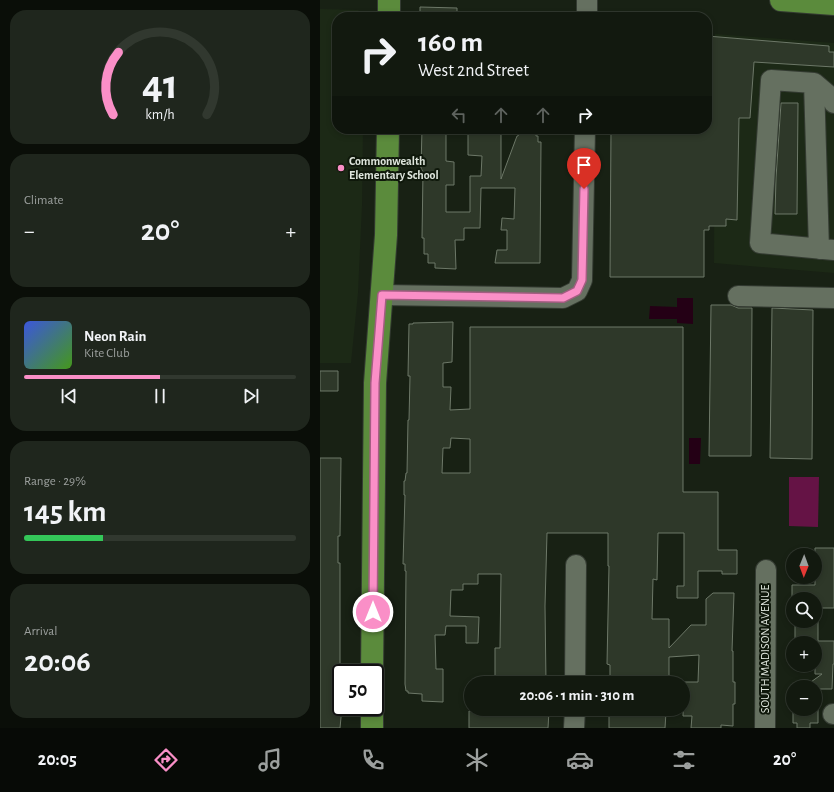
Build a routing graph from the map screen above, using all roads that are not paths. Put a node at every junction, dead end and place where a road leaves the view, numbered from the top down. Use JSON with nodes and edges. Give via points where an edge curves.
{"nodes":[{"id":1,"x":389,"y":0,"type":"edge"},
{"id":2,"x":587,"y":0,"type":"edge"},
{"id":3,"x":781,"y":0,"type":"edge"},
{"id":4,"x":834,"y":4,"type":"edge"},
{"id":5,"x":389,"y":12,"type":"edge"},
{"id":6,"x":587,"y":12,"type":"edge"},
{"id":7,"x":814,"y":83,"type":"junction"},
{"id":8,"x":834,"y":100,"type":"edge"},
{"id":9,"x":388,"y":134,"type":"edge"},
{"id":10,"x":585,"y":134,"type":"edge"},
{"id":11,"x":827,"y":250,"type":"edge"},
{"id":12,"x":382,"y":295,"type":"junction"},
{"id":13,"x":738,"y":296,"type":"dead end"},
{"id":14,"x":834,"y":298,"type":"edge"},
{"id":15,"x":576,"y":565,"type":"dead end"},
{"id":16,"x":766,"y":570,"type":"dead end"},
{"id":17,"x":372,"y":664,"type":"edge"},
{"id":18,"x":575,"y":676,"type":"edge"},
{"id":19,"x":372,"y":716,"type":"edge"},
{"id":20,"x":575,"y":716,"type":"edge"},
{"id":21,"x":372,"y":728,"type":"edge"},
{"id":22,"x":574,"y":728,"type":"edge"},
{"id":23,"x":765,"y":728,"type":"edge"}],
"edges":[{"from":1,"to":5,"type":"main road"},
{"from":2,"to":6,"type":"street"},
{"from":3,"to":4,"type":"main road"},
{"from":7,"to":8,"type":"street"},
{"from":7,"to":11,"type":"street"},
{"from":7,"to":11,"type":"street","via":[[771,80],[760,243]]},
{"from":9,"to":12,"type":"main road"},
{"from":10,"to":12,"type":"street","via":[[582,280],[577,291],[563,298]]},
{"from":12,"to":17,"type":"main road","via":[[375,383]]},
{"from":13,"to":14,"type":"street"},
{"from":15,"to":18,"type":"street"},
{"from":16,"to":23,"type":"street","name":"SOUTH MADISON AVENUE"},
{"from":19,"to":21,"type":"main road"},
{"from":20,"to":22,"type":"street"}]}
